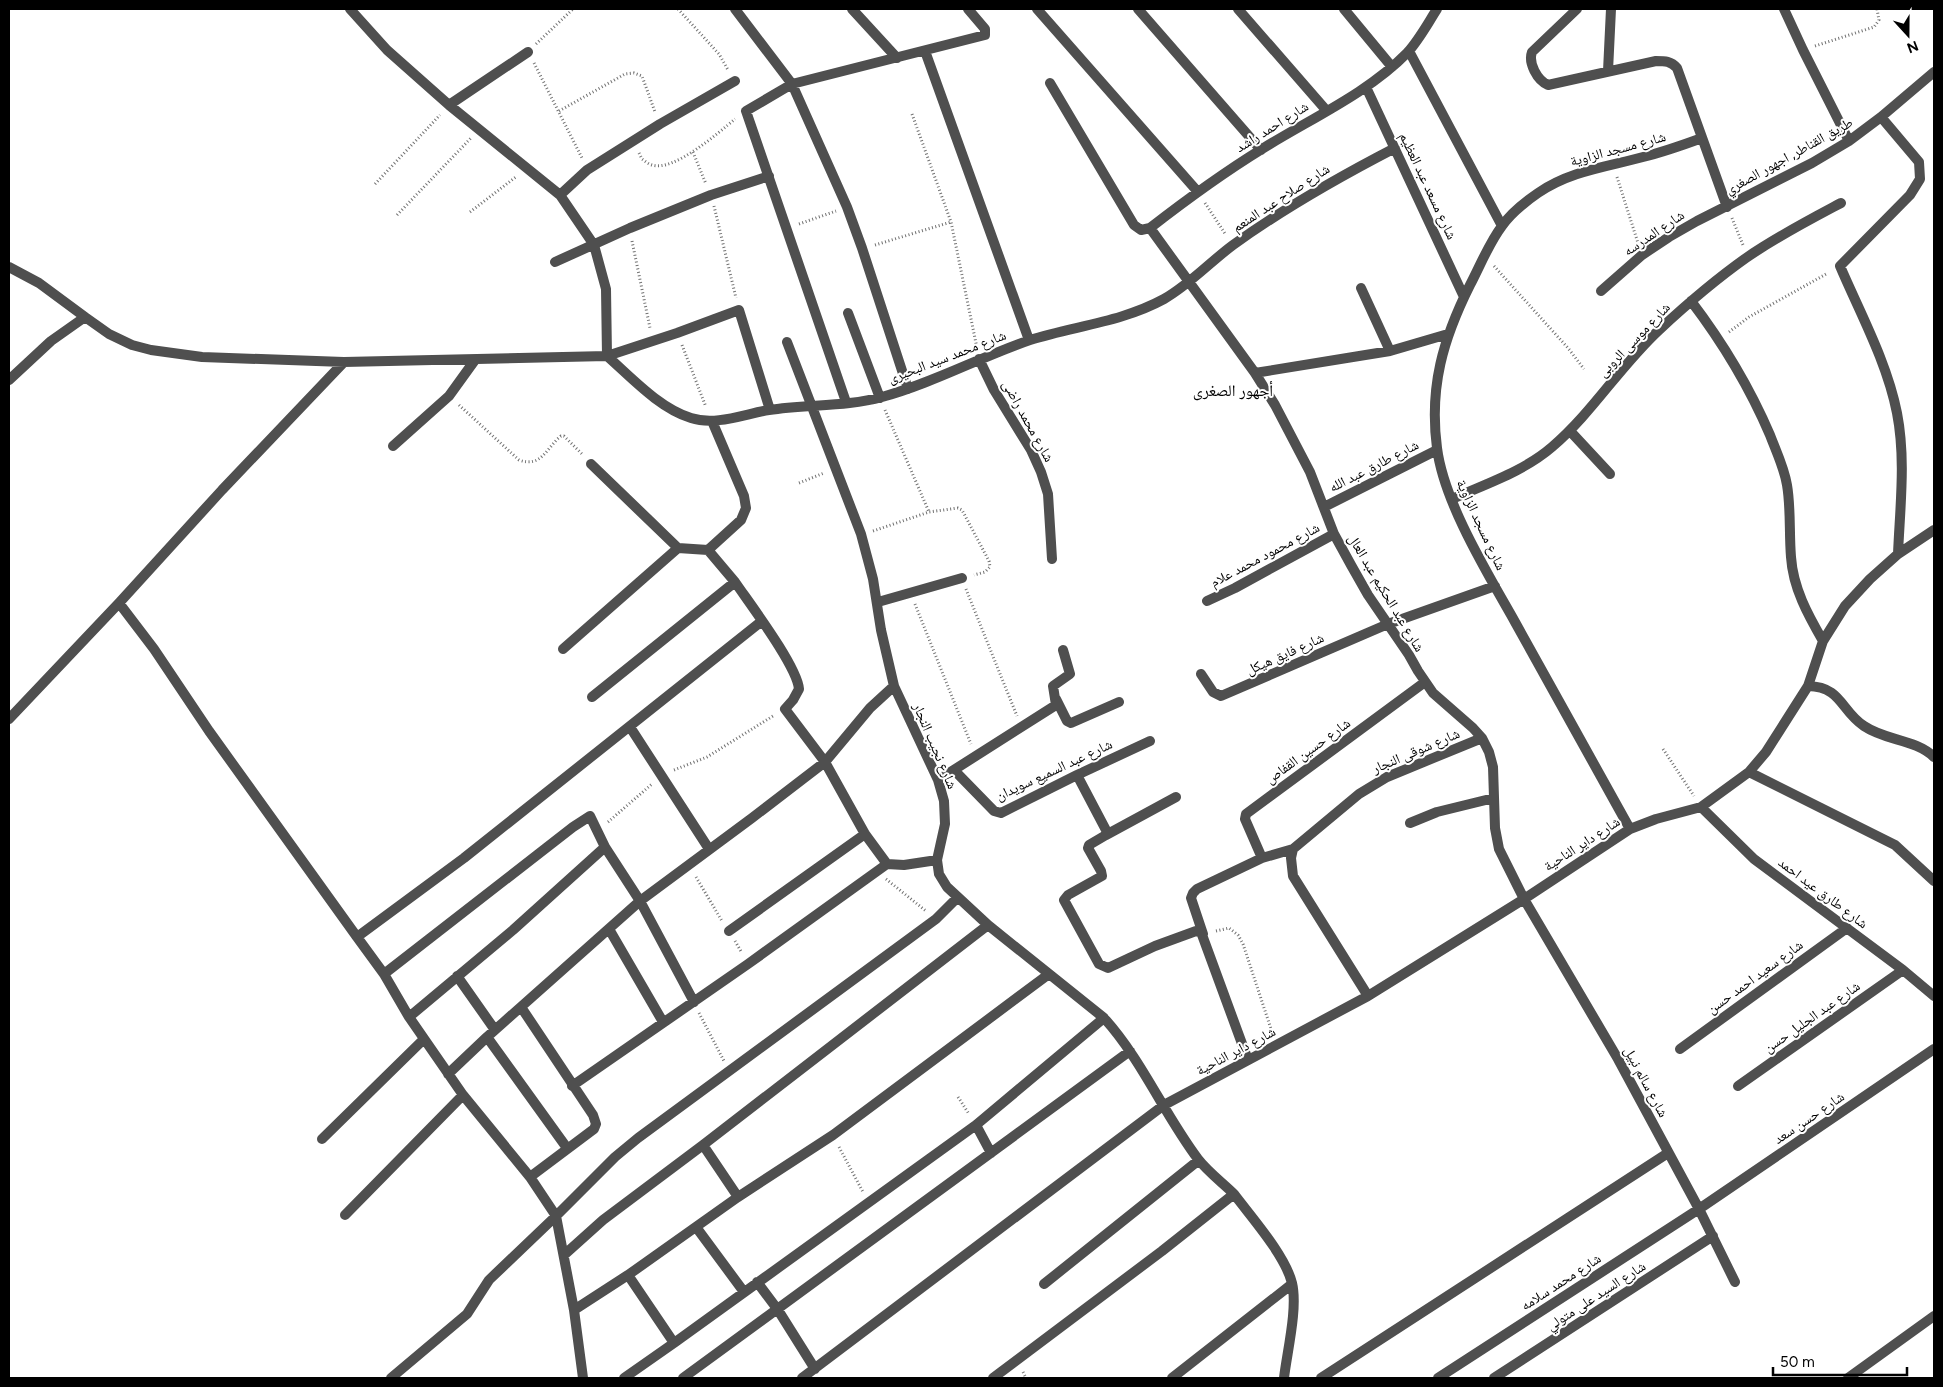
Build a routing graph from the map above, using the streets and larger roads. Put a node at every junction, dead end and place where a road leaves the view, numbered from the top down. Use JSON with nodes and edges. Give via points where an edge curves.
{"nodes":[{"id":1,"x":350,"y":9,"type":"edge"},
{"id":2,"x":735,"y":9,"type":"edge"},
{"id":3,"x":852,"y":9,"type":"edge"},
{"id":4,"x":968,"y":9,"type":"edge"},
{"id":5,"x":1037,"y":9,"type":"edge"},
{"id":6,"x":1138,"y":9,"type":"edge"},
{"id":7,"x":1238,"y":9,"type":"edge"},
{"id":8,"x":1344,"y":9,"type":"edge"},
{"id":9,"x":1437,"y":9,"type":"edge"},
{"id":10,"x":1577,"y":9,"type":"edge"},
{"id":11,"x":1611,"y":9,"type":"edge"},
{"id":12,"x":1784,"y":9,"type":"edge"},
{"id":13,"x":925,"y":51,"type":"junction"},
{"id":14,"x":1409,"y":51,"type":"junction"},
{"id":15,"x":528,"y":52,"type":"road end"},
{"id":16,"x":897,"y":58,"type":"junction"},
{"id":17,"x":1392,"y":67,"type":"junction"},
{"id":18,"x":1608,"y":71,"type":"junction"},
{"id":19,"x":1934,"y":72,"type":"edge"},
{"id":20,"x":734,"y":81,"type":"road end"},
{"id":21,"x":1050,"y":83,"type":"dead end"},
{"id":22,"x":792,"y":84,"type":"junction"},
{"id":23,"x":1366,"y":87,"type":"junction"},
{"id":24,"x":449,"y":105,"type":"junction"},
{"id":25,"x":1326,"y":110,"type":"junction"},
{"id":26,"x":1881,"y":117,"type":"junction"},
{"id":27,"x":1702,"y":138,"type":"junction"},
{"id":28,"x":1849,"y":141,"type":"junction"},
{"id":29,"x":1395,"y":148,"type":"junction"},
{"id":30,"x":1260,"y":150,"type":"junction"},
{"id":31,"x":769,"y":176,"type":"junction"},
{"id":32,"x":1198,"y":192,"type":"junction"},
{"id":33,"x":560,"y":195,"type":"junction"},
{"id":34,"x":1841,"y":203,"type":"dead end"},
{"id":35,"x":1727,"y":207,"type":"junction"},
{"id":36,"x":1502,"y":226,"type":"junction"},
{"id":37,"x":1150,"y":228,"type":"junction"},
{"id":38,"x":594,"y":245,"type":"junction"},
{"id":39,"x":554,"y":262,"type":"dead end"},
{"id":40,"x":9,"y":266,"type":"edge"},
{"id":41,"x":1188,"y":281,"type":"junction"},
{"id":42,"x":1361,"y":288,"type":"dead end"},
{"id":43,"x":1601,"y":291,"type":"dead end"},
{"id":44,"x":1464,"y":297,"type":"junction"},
{"id":45,"x":1691,"y":301,"type":"junction"},
{"id":46,"x":848,"y":312,"type":"dead end"},
{"id":47,"x":85,"y":317,"type":"junction"},
{"id":48,"x":1448,"y":334,"type":"junction"},
{"id":49,"x":1029,"y":340,"type":"junction"},
{"id":50,"x":787,"y":342,"type":"dead end"},
{"id":51,"x":1390,"y":351,"type":"junction"},
{"id":52,"x":606,"y":356,"type":"junction"},
{"id":53,"x":979,"y":358,"type":"junction"},
{"id":54,"x":475,"y":360,"type":"junction"},
{"id":55,"x":344,"y":362,"type":"junction"},
{"id":56,"x":1255,"y":373,"type":"junction"},
{"id":57,"x":9,"y":380,"type":"edge"},
{"id":58,"x":908,"y":389,"type":"junction"},
{"id":59,"x":880,"y":398,"type":"junction"},
{"id":60,"x":846,"y":402,"type":"junction"},
{"id":61,"x":813,"y":407,"type":"junction"},
{"id":62,"x":770,"y":410,"type":"junction"},
{"id":63,"x":712,"y":421,"type":"junction"},
{"id":64,"x":1570,"y":431,"type":"junction"},
{"id":65,"x":392,"y":446,"type":"dead end"},
{"id":66,"x":1437,"y":450,"type":"junction"},
{"id":67,"x":591,"y":464,"type":"road end"},
{"id":68,"x":1610,"y":474,"type":"dead end"},
{"id":69,"x":1452,"y":499,"type":"junction"},
{"id":70,"x":1324,"y":507,"type":"junction"},
{"id":71,"x":1934,"y":530,"type":"edge"},
{"id":72,"x":1334,"y":534,"type":"junction"},
{"id":73,"x":678,"y":548,"type":"junction"},
{"id":74,"x":708,"y":550,"type":"junction"},
{"id":75,"x":1898,"y":554,"type":"junction"},
{"id":76,"x":1052,"y":559,"type":"dead end"},
{"id":77,"x":962,"y":578,"type":"road end"},
{"id":78,"x":735,"y":582,"type":"junction"},
{"id":79,"x":1495,"y":586,"type":"junction"},
{"id":80,"x":1207,"y":601,"type":"dead end"},
{"id":81,"x":878,"y":602,"type":"junction"},
{"id":82,"x":119,"y":603,"type":"junction"},
{"id":83,"x":762,"y":622,"type":"junction"},
{"id":84,"x":1388,"y":624,"type":"junction"},
{"id":85,"x":1823,"y":641,"type":"junction"},
{"id":86,"x":563,"y":648,"type":"dead end"},
{"id":87,"x":1063,"y":650,"type":"dead end"},
{"id":88,"x":1201,"y":674,"type":"dead end"},
{"id":89,"x":1425,"y":682,"type":"junction"},
{"id":90,"x":894,"y":686,"type":"junction"},
{"id":91,"x":1808,"y":686,"type":"junction"},
{"id":92,"x":592,"y":697,"type":"dead end"},
{"id":93,"x":1056,"y":699,"type":"junction"},
{"id":94,"x":1119,"y":702,"type":"dead end"},
{"id":95,"x":9,"y":719,"type":"edge"},
{"id":96,"x":630,"y":727,"type":"junction"},
{"id":97,"x":1482,"y":738,"type":"junction"},
{"id":98,"x":1150,"y":741,"type":"dead end"},
{"id":99,"x":1934,"y":757,"type":"edge"},
{"id":100,"x":825,"y":762,"type":"junction"},
{"id":101,"x":954,"y":770,"type":"junction"},
{"id":102,"x":1749,"y":772,"type":"junction"},
{"id":103,"x":1077,"y":775,"type":"junction"},
{"id":104,"x":938,"y":780,"type":"junction"},
{"id":105,"x":1176,"y":797,"type":"dead end"},
{"id":106,"x":1494,"y":798,"type":"junction"},
{"id":107,"x":1701,"y":807,"type":"junction"},
{"id":108,"x":1410,"y":823,"type":"dead end"},
{"id":109,"x":1630,"y":829,"type":"junction"},
{"id":110,"x":865,"y":834,"type":"junction"},
{"id":111,"x":1106,"y":834,"type":"junction"},
{"id":112,"x":605,"y":847,"type":"junction"},
{"id":113,"x":710,"y":849,"type":"junction"},
{"id":114,"x":1293,"y":849,"type":"junction"},
{"id":115,"x":1262,"y":858,"type":"junction"},
{"id":116,"x":937,"y":860,"type":"junction"},
{"id":117,"x":887,"y":864,"type":"junction"},
{"id":118,"x":1934,"y":881,"type":"edge"},
{"id":119,"x":958,"y":898,"type":"junction"},
{"id":120,"x":1524,"y":899,"type":"junction"},
{"id":121,"x":640,"y":901,"type":"junction"},
{"id":122,"x":988,"y":925,"type":"junction"},
{"id":123,"x":1847,"y":928,"type":"junction"},
{"id":124,"x":609,"y":929,"type":"junction"},
{"id":125,"x":729,"y":931,"type":"road end"},
{"id":126,"x":1203,"y":934,"type":"junction"},
{"id":127,"x":357,"y":937,"type":"junction"},
{"id":128,"x":1903,"y":970,"type":"junction"},
{"id":129,"x":384,"y":974,"type":"junction"},
{"id":130,"x":1049,"y":974,"type":"junction"},
{"id":131,"x":457,"y":976,"type":"junction"},
{"id":132,"x":1368,"y":996,"type":"junction"},
{"id":133,"x":1934,"y":996,"type":"edge"},
{"id":134,"x":694,"y":1002,"type":"junction"},
{"id":135,"x":521,"y":1007,"type":"junction"},
{"id":136,"x":409,"y":1017,"type":"junction"},
{"id":137,"x":1104,"y":1018,"type":"junction"},
{"id":138,"x":663,"y":1022,"type":"junction"},
{"id":139,"x":491,"y":1033,"type":"junction"},
{"id":140,"x":424,"y":1039,"type":"junction"},
{"id":141,"x":1934,"y":1048,"type":"edge"},
{"id":142,"x":1680,"y":1049,"type":"dead end"},
{"id":143,"x":1130,"y":1051,"type":"junction"},
{"id":144,"x":1248,"y":1060,"type":"junction"},
{"id":145,"x":448,"y":1074,"type":"junction"},
{"id":146,"x":572,"y":1086,"type":"junction"},
{"id":147,"x":1738,"y":1086,"type":"dead end"},
{"id":148,"x":463,"y":1095,"type":"junction"},
{"id":149,"x":1164,"y":1105,"type":"junction"},
{"id":150,"x":976,"y":1125,"type":"junction"},
{"id":151,"x":322,"y":1139,"type":"dead end"},
{"id":152,"x":703,"y":1145,"type":"junction"},
{"id":153,"x":567,"y":1148,"type":"junction"},
{"id":154,"x":991,"y":1153,"type":"junction"},
{"id":155,"x":1668,"y":1153,"type":"junction"},
{"id":156,"x":1199,"y":1160,"type":"junction"},
{"id":157,"x":530,"y":1177,"type":"junction"},
{"id":158,"x":1234,"y":1194,"type":"junction"},
{"id":159,"x":738,"y":1197,"type":"junction"},
{"id":160,"x":1699,"y":1209,"type":"junction"},
{"id":161,"x":345,"y":1216,"type":"dead end"},
{"id":162,"x":556,"y":1216,"type":"junction"},
{"id":163,"x":696,"y":1227,"type":"junction"},
{"id":164,"x":1712,"y":1236,"type":"junction"},
{"id":165,"x":564,"y":1255,"type":"junction"},
{"id":166,"x":628,"y":1275,"type":"junction"},
{"id":167,"x":757,"y":1282,"type":"junction"},
{"id":168,"x":1735,"y":1282,"type":"dead end"},
{"id":169,"x":1044,"y":1284,"type":"dead end"},
{"id":170,"x":1292,"y":1284,"type":"junction"},
{"id":171,"x":744,"y":1292,"type":"junction"},
{"id":172,"x":574,"y":1310,"type":"junction"},
{"id":173,"x":778,"y":1310,"type":"junction"},
{"id":174,"x":1934,"y":1316,"type":"edge"},
{"id":175,"x":674,"y":1343,"type":"junction"},
{"id":176,"x":815,"y":1369,"type":"junction"},
{"id":177,"x":391,"y":1378,"type":"edge"},
{"id":178,"x":583,"y":1378,"type":"edge"},
{"id":179,"x":624,"y":1378,"type":"edge"},
{"id":180,"x":683,"y":1378,"type":"edge"},
{"id":181,"x":802,"y":1378,"type":"edge"},
{"id":182,"x":993,"y":1378,"type":"edge"},
{"id":183,"x":1172,"y":1378,"type":"edge"},
{"id":184,"x":1284,"y":1378,"type":"edge"},
{"id":185,"x":1321,"y":1378,"type":"edge"},
{"id":186,"x":1438,"y":1378,"type":"edge"},
{"id":187,"x":1494,"y":1378,"type":"edge"},
{"id":188,"x":1848,"y":1378,"type":"edge"}],
"edges":[{"from":1,"to":24,"type":"street","via":[[387,50]]},
{"from":2,"to":22,"type":"street"},
{"from":3,"to":16,"type":"street"},
{"from":4,"to":13,"type":"street","via":[[985,28],[985,34]]},
{"from":5,"to":32,"type":"street"},
{"from":6,"to":30,"type":"street"},
{"from":7,"to":25,"type":"street"},
{"from":8,"to":17,"type":"street"},
{"from":9,"to":14,"type":"street","name":"شارع احمد راشد"},
{"from":10,"to":18,"type":"street","via":[[1532,52],[1530,61],[1539,79],[1548,85]]},
{"from":11,"to":18,"type":"street"},
{"from":12,"to":28,"type":"street"},
{"from":13,"to":16,"type":"street"},
{"from":13,"to":49,"type":"street"},
{"from":14,"to":17,"type":"street","name":"شارع احمد راشد"},
{"from":14,"to":36,"type":"street"},
{"from":15,"to":24,"type":"street"},
{"from":16,"to":22,"type":"street"},
{"from":17,"to":23,"type":"street","name":"شارع احمد راشد"},
{"from":18,"to":27,"type":"street","via":[[1656,61],[1674,64]]},
{"from":19,"to":26,"type":"street","name":"طريق القناطر, اجهور الصغري"},
{"from":20,"to":33,"type":"street","via":[[588,170]]},
{"from":21,"to":37,"type":"street","via":[[1134,225],[1141,230]]},
{"from":22,"to":31,"type":"street","via":[[746,111]]},
{"from":22,"to":58,"type":"street","via":[[847,207]]},
{"from":23,"to":25,"type":"street","name":"شارع احمد راشد"},
{"from":23,"to":29,"type":"street","name":"شارع مسعد عبد العظيم"},
{"from":24,"to":33,"type":"street"},
{"from":25,"to":30,"type":"street","name":"شارع احمد راشد"},
{"from":26,"to":28,"type":"street","name":"طريق القناطر, اجهور الصغري"},
{"from":26,"to":75,"type":"street","via":[[1919,162],[1920,179],[1910,195],[1840,266],[1883,365],[1897,412],[1902,451]]},
{"from":27,"to":35,"type":"street"},
{"from":27,"to":36,"type":"street","name":"شارع مسجد الزاوية","via":[[1658,153],[1587,169],[1562,179],[1539,192]]},
{"from":28,"to":35,"type":"street","name":"طريق القناطر, اجهور الصغري"},
{"from":29,"to":41,"type":"street","name":"شارع صلاح عبد المنعم","via":[[1284,210]]},
{"from":29,"to":44,"type":"street","name":"شارع مسعد عبد العظيم"},
{"from":30,"to":32,"type":"street","name":"شارع احمد راشد"},
{"from":31,"to":38,"type":"street","via":[[711,195]]},
{"from":31,"to":60,"type":"street"},
{"from":32,"to":37,"type":"street","name":"شارع احمد راشد"},
{"from":33,"to":38,"type":"street"},
{"from":34,"to":45,"type":"street","name":"شارع موسى الروبى","via":[[1748,257]]},
{"from":35,"to":43,"type":"street","name":"شارع المدرسه","via":[[1697,220],[1642,255]]},
{"from":36,"to":44,"type":"street","name":"شارع مسجد الزاوية"},
{"from":37,"to":41,"type":"street","name":"شارع عبد الحكيم عبد العال"},
{"from":38,"to":39,"type":"street"},
{"from":38,"to":52,"type":"street","via":[[606,289]]},
{"from":40,"to":47,"type":"street"},
{"from":41,"to":49,"type":"street","name":"شارع محمد سيد البحيرى","via":[[1165,298],[1140,310]]},
{"from":41,"to":56,"type":"street","name":"شارع عبد الحكيم عبد العال"},
{"from":42,"to":51,"type":"street"},
{"from":44,"to":48,"type":"street","name":"شارع مسجد الزاوية"},
{"from":45,"to":64,"type":"street","name":"شارع موسى الروبى","via":[[1629,361]]},
{"from":45,"to":85,"type":"street","via":[[1741,373],[1782,466],[1787,485],[1791,558],[1797,588]]},
{"from":46,"to":59,"type":"street"},
{"from":47,"to":55,"type":"street","via":[[132,345],[159,352],[202,357]]},
{"from":47,"to":57,"type":"street","via":[[51,341]]},
{"from":48,"to":51,"type":"street"},
{"from":48,"to":66,"type":"street","name":"شارع مسجد الزاوية","via":[[1438,372],[1434,411]]},
{"from":49,"to":53,"type":"street","name":"شارع محمد سيد البحيرى"},
{"from":50,"to":61,"type":"street","name":"شارع نجيب النجار"},
{"from":51,"to":56,"type":"street"},
{"from":52,"to":54,"type":"street"},
{"from":52,"to":62,"type":"street","via":[[739,310]]},
{"from":52,"to":63,"type":"street","name":"شارع محمد سيد البحيرى","via":[[674,411]]},
{"from":53,"to":58,"type":"street","name":"شارع محمد سيد البحيرى"},
{"from":53,"to":76,"type":"street","name":"شارع محمد راضى","via":[[1041,472],[1048,494]]},
{"from":54,"to":55,"type":"street"},
{"from":54,"to":65,"type":"street","via":[[449,396]]},
{"from":55,"to":82,"type":"street"},
{"from":56,"to":70,"type":"street","name":"شارع عبد الحكيم عبد العال","via":[[1294,438]]},
{"from":58,"to":59,"type":"street","name":"شارع محمد سيد البحيرى"},
{"from":59,"to":60,"type":"street","name":"شارع محمد سيد البحيرى"},
{"from":60,"to":61,"type":"street","name":"شارع محمد سيد البحيرى"},
{"from":61,"to":62,"type":"street","name":"شارع محمد سيد البحيرى"},
{"from":61,"to":81,"type":"street","name":"شارع نجيب النجار","via":[[861,534]]},
{"from":62,"to":63,"type":"street","name":"شارع محمد سيد البحيرى"},
{"from":63,"to":74,"type":"street","via":[[744,496],[746,508],[742,520]]},
{"from":64,"to":68,"type":"street"},
{"from":64,"to":69,"type":"street","name":"شارع موسى الروبى","via":[[1530,463]]},
{"from":66,"to":69,"type":"street","name":"شارع مسجد الزاوية"},
{"from":66,"to":70,"type":"street","name":"شارع طارق عبد الله"},
{"from":67,"to":73,"type":"street"},
{"from":69,"to":79,"type":"street","name":"شارع مسجد الزاوية"},
{"from":70,"to":72,"type":"street","name":"شارع عبد الحكيم عبد العال"},
{"from":71,"to":75,"type":"street","name":"شارع داير الناحية"},
{"from":72,"to":80,"type":"street","name":"شارع محمود محمد علام"},
{"from":72,"to":84,"type":"street","name":"شارع عبد الحكيم عبد العال"},
{"from":73,"to":74,"type":"street"},
{"from":73,"to":86,"type":"street"},
{"from":74,"to":78,"type":"street"},
{"from":75,"to":85,"type":"street","name":"شارع داير الناحية","via":[[1845,606]]},
{"from":77,"to":81,"type":"street"},
{"from":78,"to":83,"type":"street"},
{"from":78,"to":92,"type":"street"},
{"from":79,"to":84,"type":"street"},
{"from":79,"to":109,"type":"street","name":"شارع مسجد الزاوية"},
{"from":81,"to":90,"type":"street","name":"شارع نجيب النجار","via":[[880,630]]},
{"from":82,"to":95,"type":"street"},
{"from":82,"to":127,"type":"street"},
{"from":83,"to":96,"type":"street"},
{"from":83,"to":100,"type":"street","via":[[799,683],[793,700],[785,709]]},
{"from":84,"to":88,"type":"street","name":"شارع فايق هيكل","via":[[1221,696],[1213,692]]},
{"from":84,"to":89,"type":"street","name":"شارع عبد الحكيم عبد العال"},
{"from":85,"to":91,"type":"street","name":"شارع داير الناحية"},
{"from":87,"to":93,"type":"street","via":[[1070,674],[1053,686]]},
{"from":89,"to":97,"type":"street","name":"شارع عبد الحكيم عبد العال"},
{"from":89,"to":115,"type":"street","name":"شارع حسين القفاص","via":[[1246,814],[1245,819]]},
{"from":90,"to":100,"type":"street","via":[[870,708]]},
{"from":90,"to":104,"type":"street","name":"شارع نجيب النجار"},
{"from":91,"to":99,"type":"street","via":[[1821,686],[1832,692],[1863,726],[1913,744]]},
{"from":91,"to":102,"type":"street","name":"شارع داير الناحية","via":[[1766,752]]},
{"from":93,"to":94,"type":"street","via":[[1071,723]]},
{"from":93,"to":101,"type":"street","via":[[1054,707]]},
{"from":96,"to":113,"type":"street"},
{"from":96,"to":127,"type":"street","via":[[464,858]]},
{"from":97,"to":106,"type":"street","name":"شارع عبد الحكيم عبد العال","via":[[1493,767]]},
{"from":97,"to":114,"type":"street","name":"شارع شوقى النجار","via":[[1372,785]]},
{"from":98,"to":103,"type":"street","name":"شارع عبد السميع سويدان"},
{"from":100,"to":110,"type":"street"},
{"from":100,"to":113,"type":"street"},
{"from":101,"to":103,"type":"street","name":"شارع عبد السميع سويدان","via":[[994,811],[1001,813]]},
{"from":101,"to":104,"type":"street"},
{"from":102,"to":107,"type":"street","name":"شارع داير الناحية"},
{"from":102,"to":118,"type":"street","via":[[1895,845]]},
{"from":103,"to":111,"type":"street"},
{"from":104,"to":116,"type":"street","name":"شارع نجيب النجار","via":[[944,801],[945,824]]},
{"from":105,"to":111,"type":"street"},
{"from":106,"to":108,"type":"street","via":[[1456,806]]},
{"from":106,"to":120,"type":"street","name":"شارع عبد الحكيم عبد العال","via":[[1499,849]]},
{"from":107,"to":109,"type":"street","name":"شارع داير الناحية"},
{"from":107,"to":123,"type":"street","name":"شارع طارق عيد احمد","via":[[1754,859]]},
{"from":109,"to":120,"type":"street","name":"شارع داير الناحية"},
{"from":110,"to":117,"type":"street"},
{"from":110,"to":125,"type":"street"},
{"from":111,"to":126,"type":"street","via":[[1088,848],[1102,876],[1065,897],[1065,904],[1099,964],[1112,966],[1196,930]]},
{"from":112,"to":121,"type":"street"},
{"from":112,"to":129,"type":"street","via":[[591,816],[581,820]]},
{"from":112,"to":131,"type":"street","via":[[514,930]]},
{"from":113,"to":121,"type":"street"},
{"from":114,"to":115,"type":"street"},
{"from":114,"to":132,"type":"street","via":[[1293,876]]},
{"from":115,"to":126,"type":"street","via":[[1193,893],[1192,903]]},
{"from":116,"to":117,"type":"street"},
{"from":116,"to":119,"type":"street","via":[[947,887]]},
{"from":117,"to":134,"type":"street"},
{"from":119,"to":122,"type":"street"},
{"from":119,"to":162,"type":"street","via":[[936,919],[630,1144]]},
{"from":120,"to":132,"type":"street","name":"شارع داير الناحية"},
{"from":120,"to":155,"type":"street","name":"شارع سالم نبيل","via":[[1618,1059]]},
{"from":121,"to":124,"type":"street"},
{"from":121,"to":134,"type":"street"},
{"from":122,"to":130,"type":"street"},
{"from":122,"to":152,"type":"street"},
{"from":123,"to":128,"type":"street","name":"شارع طارق عيد احمد"},
{"from":123,"to":142,"type":"street","name":"شارع سعيد احمد حسن"},
{"from":124,"to":135,"type":"street"},
{"from":124,"to":138,"type":"street"},
{"from":126,"to":144,"type":"street"},
{"from":127,"to":129,"type":"street"},
{"from":128,"to":133,"type":"street","name":"شارع طارق عيد احمد"},
{"from":128,"to":147,"type":"street","name":"شارع عبد الجليل حسن"},
{"from":129,"to":136,"type":"street"},
{"from":130,"to":137,"type":"street"},
{"from":130,"to":159,"type":"street","via":[[833,1135]]},
{"from":131,"to":136,"type":"street"},
{"from":131,"to":139,"type":"street"},
{"from":132,"to":144,"type":"street","name":"شارع داير الناحية"},
{"from":134,"to":138,"type":"street"},
{"from":135,"to":139,"type":"street"},
{"from":135,"to":146,"type":"street"},
{"from":136,"to":140,"type":"street"},
{"from":137,"to":143,"type":"street"},
{"from":137,"to":150,"type":"street"},
{"from":138,"to":146,"type":"street"},
{"from":139,"to":145,"type":"street"},
{"from":139,"to":153,"type":"street"},
{"from":140,"to":145,"type":"street"},
{"from":140,"to":151,"type":"street"},
{"from":141,"to":160,"type":"street","name":"شارع حسن سعد"},
{"from":143,"to":149,"type":"street"},
{"from":143,"to":154,"type":"street"},
{"from":144,"to":149,"type":"street","name":"شارع داير الناحية"},
{"from":145,"to":148,"type":"street"},
{"from":146,"to":153,"type":"street","via":[[596,1124],[594,1129]]},
{"from":148,"to":157,"type":"street"},
{"from":148,"to":161,"type":"street"},
{"from":149,"to":156,"type":"street"},
{"from":149,"to":176,"type":"street","name":"شارع داير الناحية"},
{"from":150,"to":154,"type":"street"},
{"from":150,"to":167,"type":"street"},
{"from":152,"to":159,"type":"street"},
{"from":152,"to":165,"type":"street","via":[[603,1220]]},
{"from":153,"to":157,"type":"street"},
{"from":154,"to":173,"type":"street"},
{"from":155,"to":160,"type":"street","name":"شارع سالم نبيل"},
{"from":155,"to":185,"type":"street"},
{"from":156,"to":158,"type":"street"},
{"from":156,"to":169,"type":"street"},
{"from":157,"to":162,"type":"street"},
{"from":158,"to":170,"type":"street","via":[[1285,1265]]},
{"from":158,"to":182,"type":"street"},
{"from":159,"to":163,"type":"street"},
{"from":160,"to":164,"type":"street","name":"شارع سالم نبيل"},
{"from":160,"to":186,"type":"street","name":"شارع محمد سلامه"},
{"from":162,"to":165,"type":"street"},
{"from":162,"to":177,"type":"street","via":[[489,1280],[467,1314]]},
{"from":163,"to":166,"type":"street"},
{"from":163,"to":171,"type":"street"},
{"from":164,"to":168,"type":"street","name":"شارع سالم نبيل"},
{"from":164,"to":187,"type":"street","name":"شارع السيد على متولي"},
{"from":165,"to":172,"type":"street"},
{"from":166,"to":172,"type":"street"},
{"from":166,"to":175,"type":"street"},
{"from":167,"to":171,"type":"street"},
{"from":167,"to":173,"type":"street"},
{"from":170,"to":183,"type":"street"},
{"from":170,"to":184,"type":"street","via":[[1293,1303]]},
{"from":171,"to":175,"type":"street"},
{"from":172,"to":178,"type":"street"},
{"from":173,"to":176,"type":"street"},
{"from":173,"to":180,"type":"street"},
{"from":174,"to":188,"type":"street"},
{"from":175,"to":179,"type":"street"},
{"from":176,"to":181,"type":"street","name":"شارع داير الناحية"}]}
